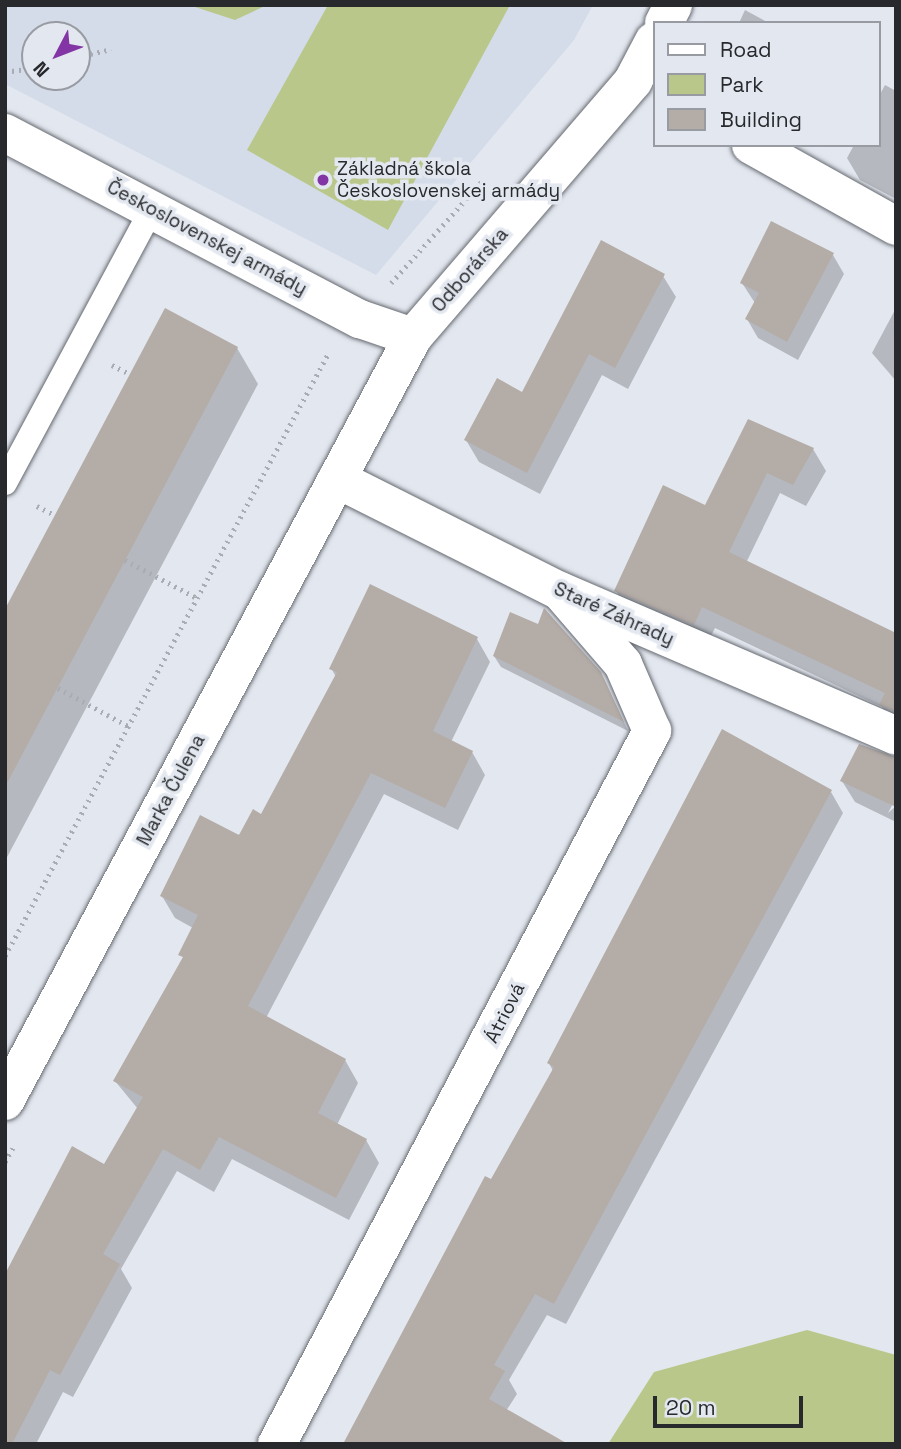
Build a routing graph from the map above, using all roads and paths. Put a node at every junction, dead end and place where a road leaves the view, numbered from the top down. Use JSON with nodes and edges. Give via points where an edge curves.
{"nodes":[{"id":1,"x":673,"y":5,"type":"edge"},
{"id":2,"x":665,"y":21,"type":"edge"},
{"id":3,"x":111,"y":49,"type":"dead end"},
{"id":4,"x":652,"y":50,"type":"edge"},
{"id":5,"x":91,"y":54,"type":"edge"},
{"id":6,"x":644,"y":86,"type":"edge"},
{"id":7,"x":5,"y":133,"type":"edge"},
{"id":8,"x":755,"y":147,"type":"edge"},
{"id":9,"x":152,"y":209,"type":"junction"},
{"id":10,"x":896,"y":226,"type":"edge"},
{"id":11,"x":412,"y":337,"type":"junction"},
{"id":12,"x":337,"y":479,"type":"junction"},
{"id":13,"x":5,"y":484,"type":"edge"},
{"id":14,"x":125,"y":560,"type":"dead end"},
{"id":15,"x":560,"y":591,"type":"junction"},
{"id":16,"x":197,"y":598,"type":"dead end"},
{"id":17,"x":58,"y":688,"type":"dead end"},
{"id":18,"x":128,"y":726,"type":"dead end"},
{"id":19,"x":896,"y":736,"type":"edge"},
{"id":20,"x":5,"y":1101,"type":"edge"},
{"id":21,"x":277,"y":1444,"type":"edge"}],
"edges":[{"from":1,"to":2,"type":"street"},
{"from":3,"to":5,"type":"path"},
{"from":4,"to":6,"type":"street","name":"Odborárska"},
{"from":6,"to":11,"type":"street","name":"Odborárska"},
{"from":7,"to":9,"type":"street","name":"Československej armády"},
{"from":8,"to":10,"type":"street"},
{"from":9,"to":11,"type":"street","name":"Československej armády","via":[[360,319]]},
{"from":9,"to":13,"type":"lane"},
{"from":11,"to":12,"type":"street","name":"Odborárska"},
{"from":12,"to":15,"type":"street","name":"Staré Záhrady"},
{"from":12,"to":20,"type":"street","name":"Marka Čulena"},
{"from":14,"to":16,"type":"path"},
{"from":15,"to":19,"type":"street","name":"Staré Záhrady"},
{"from":15,"to":21,"type":"street","name":"Átriová","via":[[623,664],[652,731]]},
{"from":17,"to":18,"type":"path"}]}
